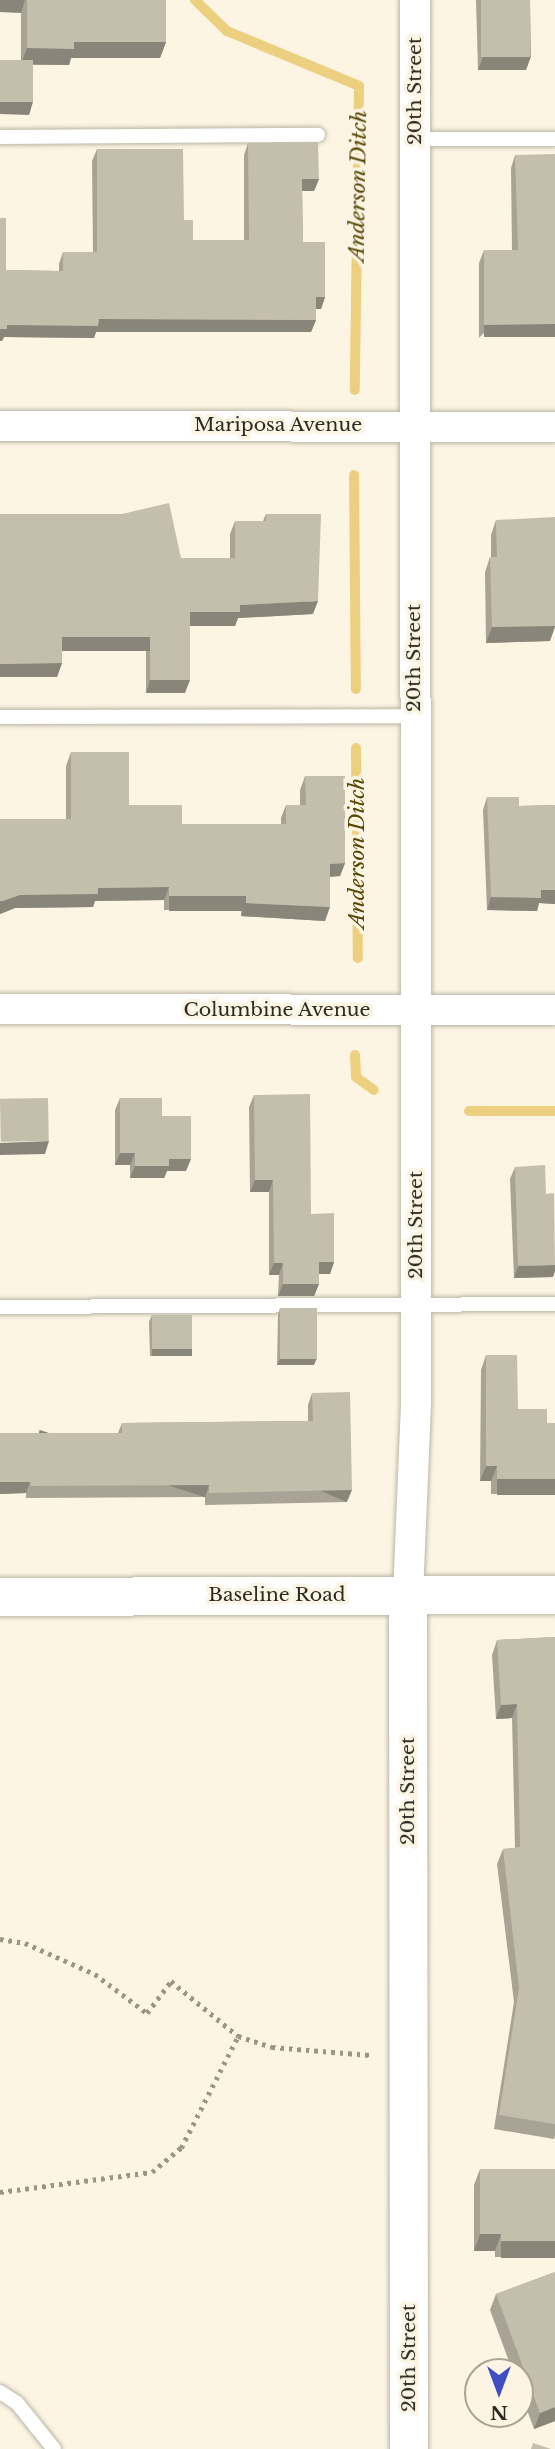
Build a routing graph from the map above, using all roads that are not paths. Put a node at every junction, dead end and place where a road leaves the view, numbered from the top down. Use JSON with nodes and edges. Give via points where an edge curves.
{"nodes":[{"id":1,"x":415,"y":0,"type":"edge"},
{"id":2,"x":318,"y":135,"type":"dead end"},
{"id":3,"x":0,"y":137,"type":"edge"},
{"id":4,"x":415,"y":139,"type":"junction"},
{"id":5,"x":555,"y":139,"type":"edge"},
{"id":6,"x":0,"y":426,"type":"edge"},
{"id":7,"x":414,"y":426,"type":"junction"},
{"id":8,"x":555,"y":427,"type":"edge"},
{"id":9,"x":414,"y":716,"type":"junction"},
{"id":10,"x":0,"y":717,"type":"edge"},
{"id":11,"x":0,"y":1009,"type":"edge"},
{"id":12,"x":418,"y":1010,"type":"junction"},
{"id":13,"x":555,"y":1010,"type":"edge"},
{"id":14,"x":416,"y":1303,"type":"junction"},
{"id":15,"x":555,"y":1304,"type":"edge"},
{"id":16,"x":0,"y":1307,"type":"edge"},
{"id":17,"x":408,"y":1594,"type":"junction"},
{"id":18,"x":555,"y":1595,"type":"edge"},
{"id":19,"x":0,"y":1597,"type":"edge"},
{"id":20,"x":0,"y":2392,"type":"edge"},
{"id":21,"x":54,"y":2449,"type":"edge"},
{"id":22,"x":409,"y":2449,"type":"edge"}],
"edges":[{"from":1,"to":4,"type":"street","name":"20th Street"},
{"from":2,"to":3,"type":"lane"},
{"from":4,"to":5,"type":"lane"},
{"from":4,"to":7,"type":"street","name":"20th Street"},
{"from":6,"to":7,"type":"street","name":"Mariposa Avenue"},
{"from":7,"to":8,"type":"street","name":"Mariposa Avenue"},
{"from":7,"to":9,"type":"street","name":"20th Street"},
{"from":9,"to":10,"type":"lane"},
{"from":9,"to":12,"type":"street","name":"20th Street"},
{"from":11,"to":12,"type":"street","name":"Columbine Avenue"},
{"from":12,"to":13,"type":"street","name":"Columbine Avenue"},
{"from":12,"to":14,"type":"street","name":"20th Street"},
{"from":14,"to":15,"type":"lane"},
{"from":14,"to":16,"type":"lane"},
{"from":14,"to":17,"type":"street","name":"20th Street"},
{"from":17,"to":18,"type":"street","name":"Baseline Road"},
{"from":17,"to":19,"type":"street","name":"Baseline Road"},
{"from":17,"to":22,"type":"street","name":"20th Street"},
{"from":20,"to":21,"type":"lane","via":[[17,2403]]}]}
